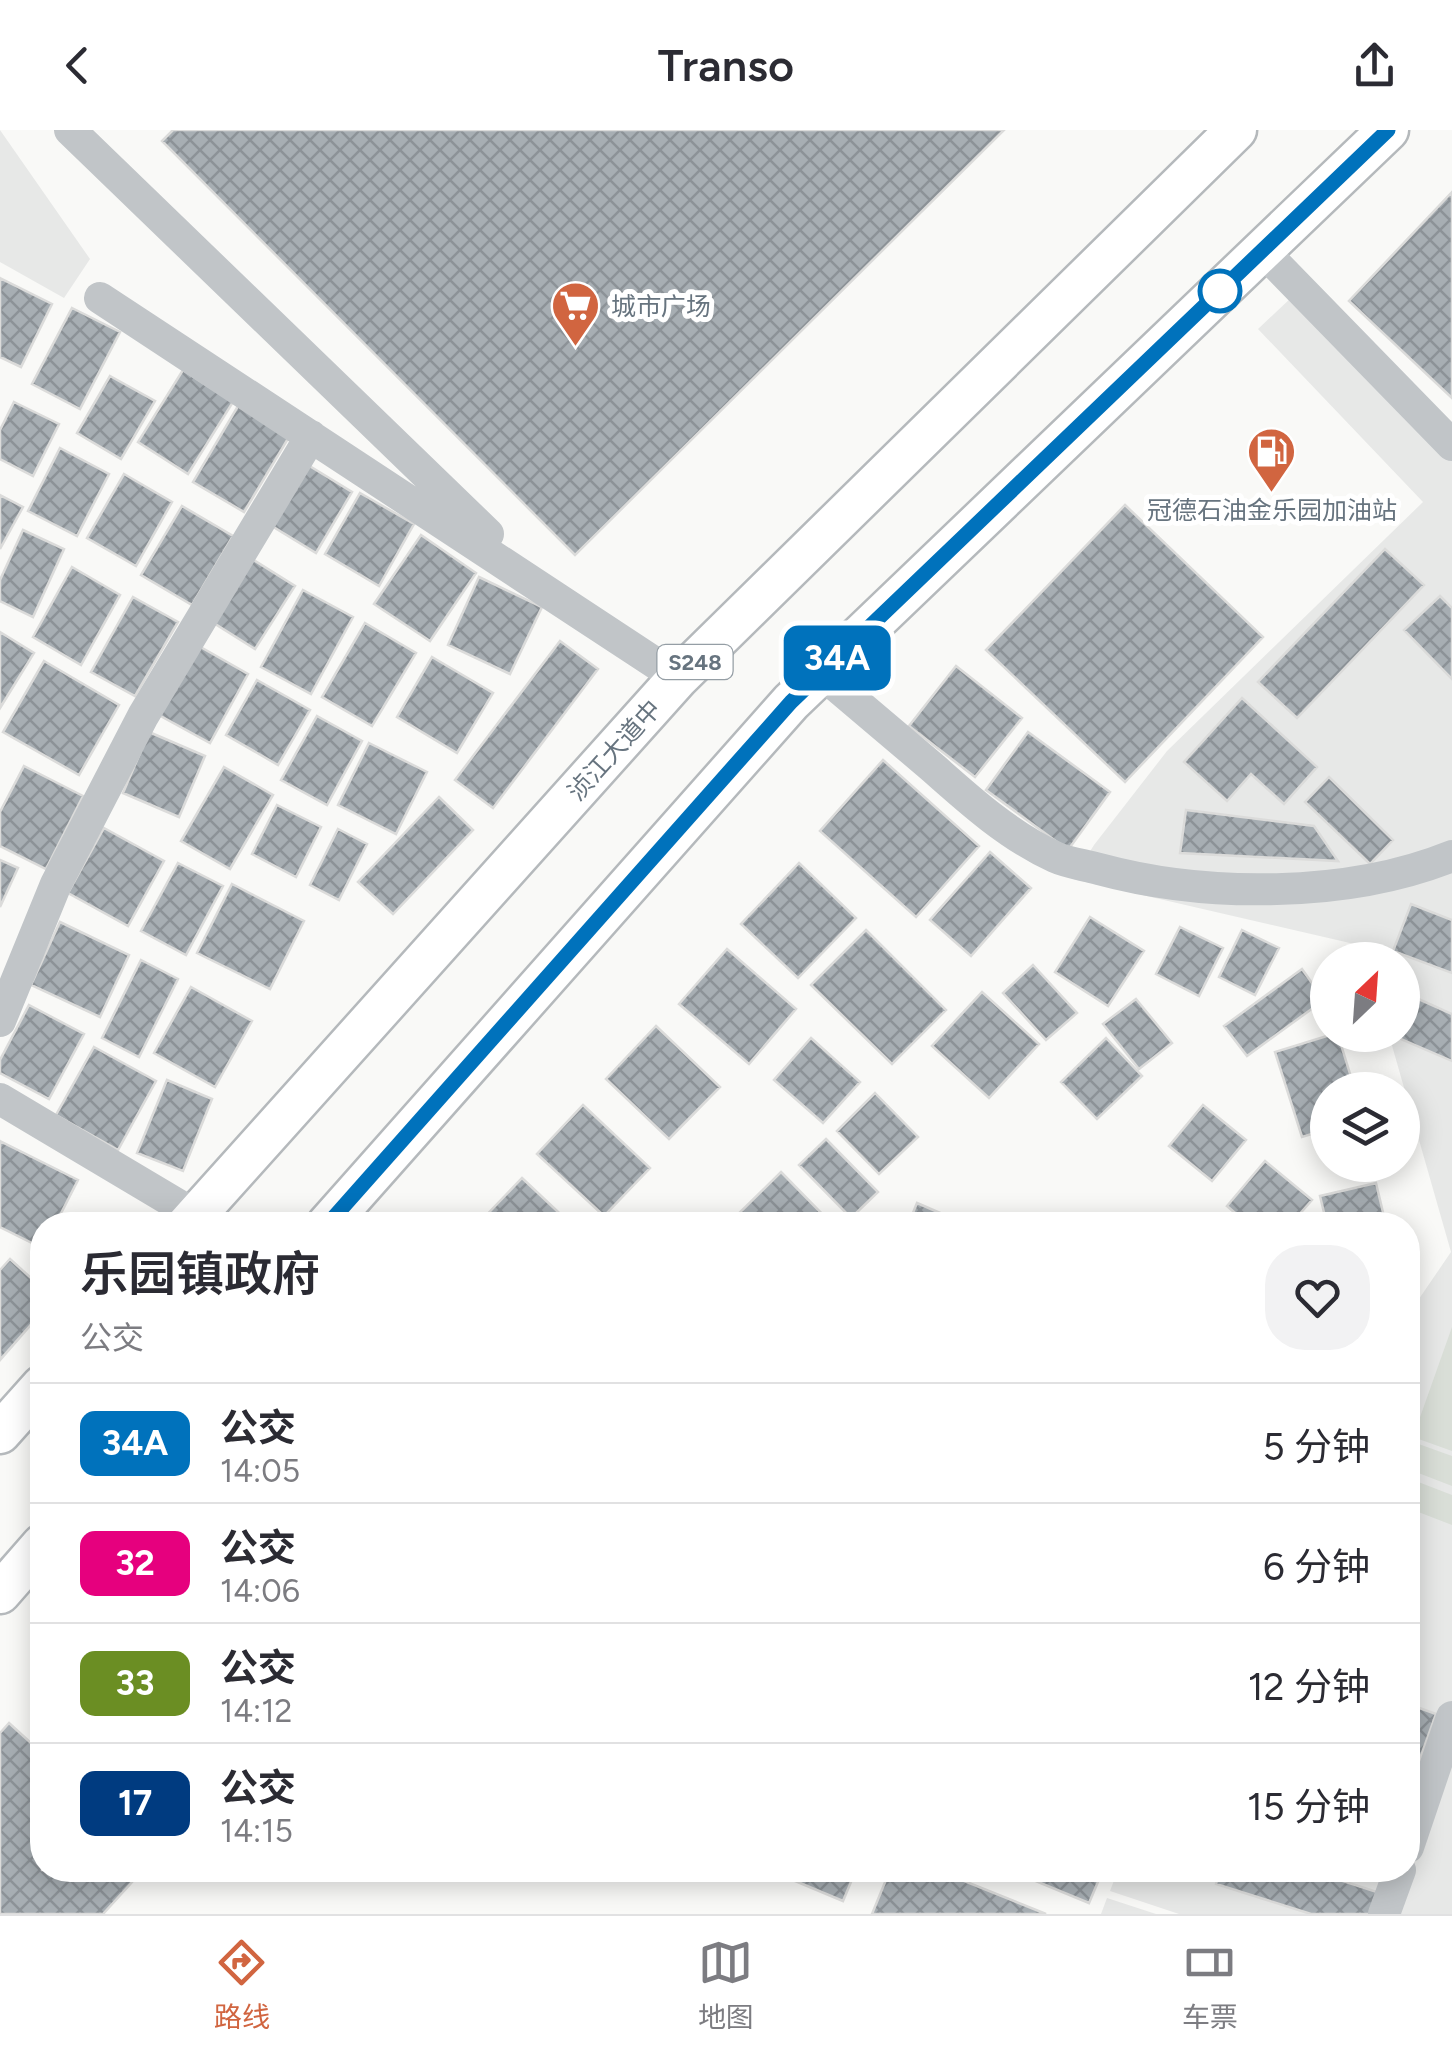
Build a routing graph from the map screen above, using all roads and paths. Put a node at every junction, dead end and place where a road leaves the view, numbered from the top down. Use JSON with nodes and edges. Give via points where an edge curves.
{"nodes":[{"id":1,"x":70,"y":130,"type":"edge"},
{"id":2,"x":1236,"y":130,"type":"edge"},
{"id":3,"x":1388,"y":130,"type":"edge"},
{"id":4,"x":1356,"y":145,"type":"edge"},
{"id":5,"x":1262,"y":250,"type":"junction"},
{"id":6,"x":100,"y":298,"type":"dead end"},
{"id":7,"x":311,"y":436,"type":"junction"},
{"id":8,"x":1452,"y":444,"type":"edge"},
{"id":9,"x":545,"y":589,"type":"junction"},
{"id":10,"x":822,"y":673,"type":"junction"},
{"id":11,"x":678,"y":678,"type":"junction"},
{"id":12,"x":1452,"y":856,"type":"edge"},
{"id":13,"x":0,"y":1021,"type":"edge"},
{"id":14,"x":0,"y":1100,"type":"edge"},
{"id":15,"x":178,"y":1212,"type":"edge"},
{"id":16,"x":198,"y":1212,"type":"edge"},
{"id":17,"x":339,"y":1212,"type":"edge"},
{"id":18,"x":30,"y":1399,"type":"edge"},
{"id":19,"x":0,"y":1433,"type":"edge"},
{"id":20,"x":30,"y":1559,"type":"edge"},
{"id":21,"x":0,"y":1593,"type":"edge"},
{"id":22,"x":1452,"y":1717,"type":"edge"},
{"id":23,"x":1420,"y":1812,"type":"edge"},
{"id":24,"x":1396,"y":1882,"type":"edge"},
{"id":25,"x":1384,"y":1914,"type":"edge"}],
"edges":[{"from":1,"to":9,"type":"street"},
{"from":2,"to":11,"type":"main road","name":"浈江大道中","number":"S248"},
{"from":3,"to":4,"type":"main road"},
{"from":4,"to":5,"type":"main road"},
{"from":5,"to":8,"type":"street"},
{"from":5,"to":10,"type":"main road"},
{"from":6,"to":7,"type":"street"},
{"from":7,"to":9,"type":"street"},
{"from":7,"to":13,"type":"street","via":[[143,716],[56,884]]},
{"from":9,"to":11,"type":"street"},
{"from":10,"to":12,"type":"street","via":[[986,815],[1055,857],[1149,880],[1258,890],[1362,880]]},
{"from":10,"to":17,"type":"main road"},
{"from":11,"to":16,"type":"main road","name":"浈江大道中","number":"S248"},
{"from":14,"to":15,"type":"street"},
{"from":18,"to":19,"type":"main road"},
{"from":20,"to":21,"type":"main road"},
{"from":22,"to":23,"type":"street"},
{"from":24,"to":25,"type":"street"}]}
